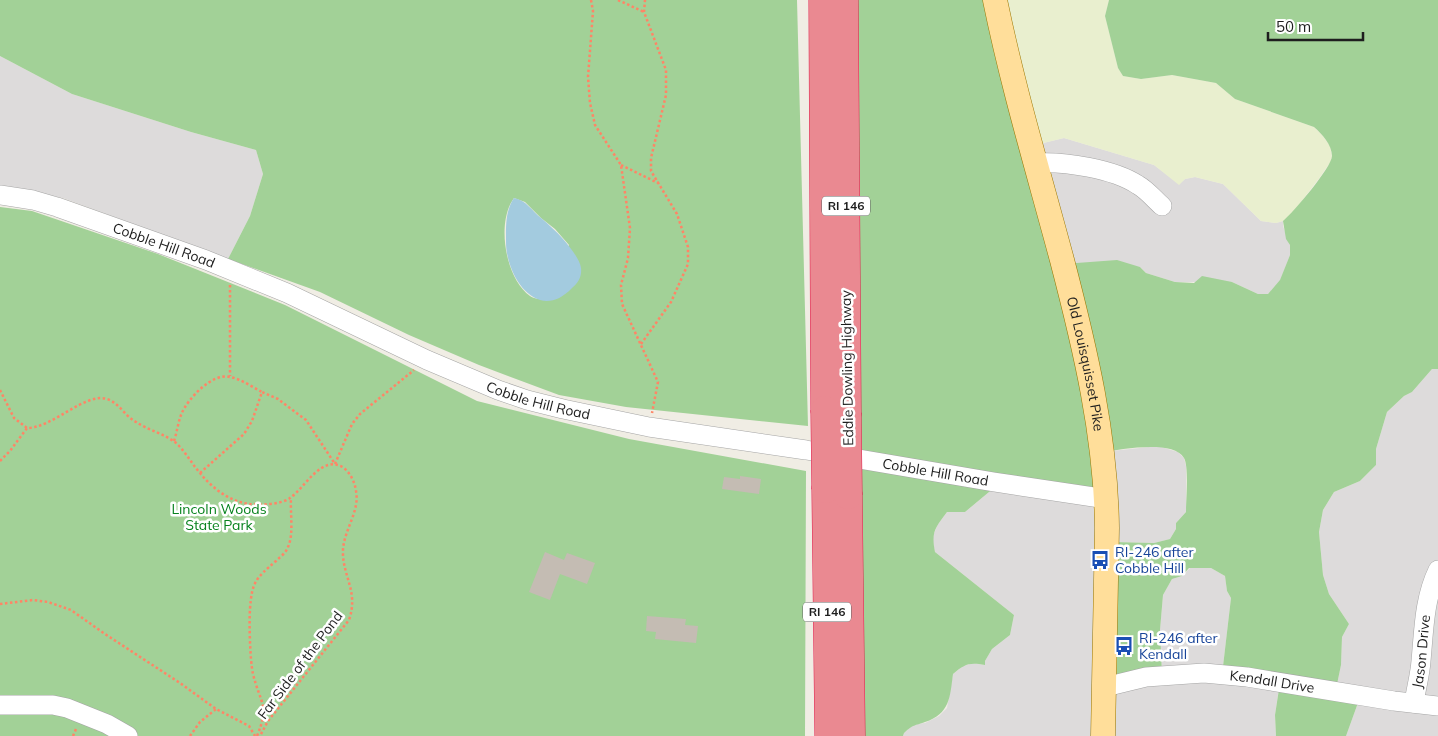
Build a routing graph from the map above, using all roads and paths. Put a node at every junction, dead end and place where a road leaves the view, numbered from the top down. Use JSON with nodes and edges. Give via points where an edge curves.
{"nodes":[{"id":1,"x":591,"y":0,"type":"edge"},
{"id":2,"x":618,"y":0,"type":"edge"},
{"id":3,"x":645,"y":0,"type":"edge"},
{"id":4,"x":823,"y":0,"type":"edge"},
{"id":5,"x":844,"y":0,"type":"edge"},
{"id":6,"x":995,"y":0,"type":"edge"},
{"id":7,"x":644,"y":12,"type":"junction"},
{"id":8,"x":1036,"y":163,"type":"junction"},
{"id":9,"x":621,"y":166,"type":"junction"},
{"id":10,"x":658,"y":183,"type":"junction"},
{"id":11,"x":0,"y":195,"type":"edge"},
{"id":12,"x":1162,"y":206,"type":"dead end"},
{"id":13,"x":230,"y":270,"type":"junction"},
{"id":14,"x":641,"y":344,"type":"junction"},
{"id":15,"x":427,"y":360,"type":"junction"},
{"id":16,"x":230,"y":376,"type":"junction"},
{"id":17,"x":0,"y":390,"type":"edge"},
{"id":18,"x":262,"y":392,"type":"junction"},
{"id":19,"x":836,"y":412,"type":"junction"},
{"id":20,"x":649,"y":426,"type":"junction"},
{"id":21,"x":27,"y":428,"type":"junction"},
{"id":22,"x":174,"y":442,"type":"junction"},
{"id":23,"x":0,"y":461,"type":"edge"},
{"id":24,"x":335,"y":464,"type":"junction"},
{"id":25,"x":200,"y":473,"type":"junction"},
{"id":26,"x":837,"y":492,"type":"junction"},
{"id":27,"x":290,"y":498,"type":"junction"},
{"id":28,"x":1107,"y":499,"type":"junction"},
{"id":29,"x":1438,"y":570,"type":"edge"},
{"id":30,"x":0,"y":604,"type":"edge"},
{"id":31,"x":1105,"y":687,"type":"junction"},
{"id":32,"x":1414,"y":703,"type":"junction"},
{"id":33,"x":0,"y":705,"type":"edge"},
{"id":34,"x":1438,"y":706,"type":"edge"},
{"id":35,"x":216,"y":709,"type":"junction"},
{"id":36,"x":128,"y":736,"type":"edge"},
{"id":37,"x":190,"y":736,"type":"edge"},
{"id":38,"x":257,"y":736,"type":"edge"},
{"id":39,"x":829,"y":736,"type":"edge"},
{"id":40,"x":851,"y":736,"type":"edge"},
{"id":41,"x":1103,"y":736,"type":"edge"}],
"edges":[{"from":1,"to":9,"type":"path","via":[[590,103],[595,125]]},
{"from":2,"to":7,"type":"path"},
{"from":3,"to":7,"type":"path"},
{"from":4,"to":19,"type":"highway","name":"Eddie Dowling Highway","number":"RI 146"},
{"from":5,"to":19,"type":"highway","name":"Eddie Dowling Highway","number":"RI 146"},
{"from":6,"to":8,"type":"main road","name":"Old Louisquisset Pike"},
{"from":7,"to":10,"type":"path","via":[[666,70],[666,95],[650,158],[651,171]]},
{"from":8,"to":12,"type":"street","via":[[1053,161],[1115,174],[1138,185]]},
{"from":8,"to":28,"type":"main road","name":"Old Louisquisset Pike","via":[[1091,378]]},
{"from":9,"to":10,"type":"path"},
{"from":9,"to":14,"type":"path","via":[[630,228],[628,258],[621,285],[622,304]]},
{"from":10,"to":14,"type":"path","via":[[677,214],[688,247],[688,264],[671,302]]},
{"from":11,"to":13,"type":"street","name":"Cobble Hill Road","via":[[57,207]]},
{"from":13,"to":15,"type":"street","name":"Cobble Hill Road","via":[[287,293]]},
{"from":13,"to":16,"type":"path"},
{"from":14,"to":20,"type":"path","via":[[658,382]]},
{"from":15,"to":20,"type":"street","name":"Cobble Hill Road","via":[[527,400]]},
{"from":15,"to":24,"type":"path","via":[[360,414],[352,424]]},
{"from":16,"to":18,"type":"path","name":"Far Side of the Pond"},
{"from":16,"to":22,"type":"path","via":[[217,377],[191,398],[181,414]]},
{"from":17,"to":21,"type":"path","via":[[14,418]]},
{"from":18,"to":24,"type":"path","name":"Far Side of the Pond","via":[[278,399],[306,420]]},
{"from":18,"to":25,"type":"path","via":[[244,434]]},
{"from":19,"to":26,"type":"highway","name":"Eddie Dowling Highway","number":"RI 146","bridge":true},
{"from":20,"to":28,"type":"street","name":"Cobble Hill Road"},
{"from":21,"to":22,"type":"path","via":[[43,426],[91,399],[106,398],[136,422]]},
{"from":21,"to":23,"type":"path"},
{"from":22,"to":25,"type":"path"},
{"from":24,"to":27,"type":"path","via":[[322,467]]},
{"from":24,"to":38,"type":"path","name":"Far Side of the Pond","via":[[351,474],[357,492],[343,551],[354,600],[352,610],[349,620]]},
{"from":25,"to":27,"type":"path","via":[[220,493],[234,500],[250,504],[281,503]]},
{"from":26,"to":39,"type":"highway","name":"Eddie Dowling Highway","number":"RI 146"},
{"from":26,"to":40,"type":"highway","name":"Eddie Dowling Highway","number":"RI 146"},
{"from":27,"to":38,"type":"path","via":[[288,547],[254,582],[252,591],[252,673],[264,708],[264,720]]},
{"from":28,"to":31,"type":"main road","name":"Old Louisquisset Pike"},
{"from":29,"to":32,"type":"street","name":"Jason Drive","via":[[1426,606]]},
{"from":30,"to":35,"type":"path","via":[[33,600],[71,610]]},
{"from":31,"to":32,"type":"street","name":"Kendall Drive","via":[[1146,677],[1204,673]]},
{"from":31,"to":41,"type":"main road","name":"Old Louisquisset Pike"},
{"from":32,"to":34,"type":"street","name":"Kendall Drive"},
{"from":33,"to":36,"type":"street","via":[[67,708]]},
{"from":35,"to":37,"type":"path","via":[[200,722]]},
{"from":35,"to":38,"type":"path","via":[[249,726]]}]}
